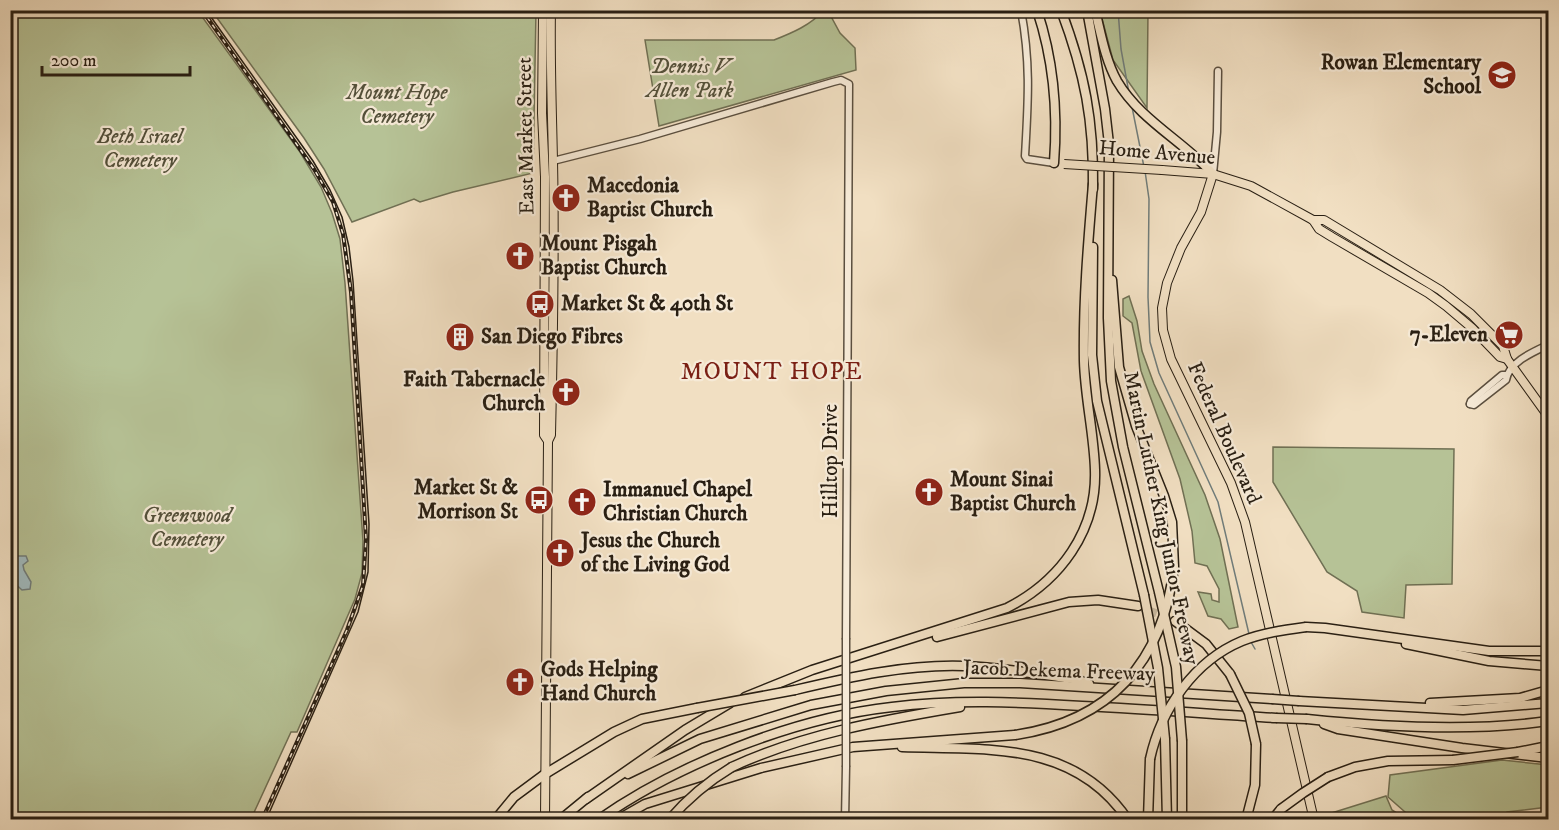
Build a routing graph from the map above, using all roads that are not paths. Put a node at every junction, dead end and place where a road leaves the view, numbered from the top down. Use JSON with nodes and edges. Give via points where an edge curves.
{"nodes":[{"id":1,"x":543,"y":10,"type":"edge"},
{"id":2,"x":551,"y":10,"type":"edge"},
{"id":3,"x":1021,"y":10,"type":"edge"},
{"id":4,"x":1061,"y":10,"type":"edge"},
{"id":5,"x":1087,"y":10,"type":"edge"},
{"id":6,"x":1095,"y":10,"type":"edge"},
{"id":7,"x":1037,"y":11,"type":"edge"},
{"id":8,"x":1218,"y":71,"type":"dead end"},
{"id":9,"x":542,"y":94,"type":"junction"},
{"id":10,"x":553,"y":161,"type":"junction"},
{"id":11,"x":1054,"y":163,"type":"junction"},
{"id":12,"x":1213,"y":174,"type":"junction"},
{"id":13,"x":1093,"y":184,"type":"junction"},
{"id":14,"x":1109,"y":265,"type":"junction"},
{"id":15,"x":1548,"y":345,"type":"edge"},
{"id":16,"x":1510,"y":363,"type":"junction"},
{"id":17,"x":1507,"y":375,"type":"junction"},
{"id":18,"x":1548,"y":416,"type":"edge"},
{"id":19,"x":548,"y":441,"type":"junction"},
{"id":20,"x":1138,"y":606,"type":"tunnel mouth"},
{"id":21,"x":1175,"y":621,"type":"tunnel mouth"},
{"id":22,"x":1341,"y":630,"type":"junction"},
{"id":23,"x":1548,"y":651,"type":"edge"},
{"id":24,"x":866,"y":654,"type":"junction"},
{"id":25,"x":1548,"y":666,"type":"edge"},
{"id":26,"x":1098,"y":687,"type":"junction"},
{"id":27,"x":1548,"y":690,"type":"edge"},
{"id":28,"x":998,"y":701,"type":"junction"},
{"id":29,"x":1548,"y":703,"type":"edge"},
{"id":30,"x":1370,"y":705,"type":"junction"},
{"id":31,"x":1311,"y":720,"type":"junction"},
{"id":32,"x":1548,"y":721,"type":"edge"},
{"id":33,"x":881,"y":744,"type":"junction"},
{"id":34,"x":1548,"y":746,"type":"edge"},
{"id":35,"x":1548,"y":758,"type":"edge"},
{"id":36,"x":544,"y":774,"type":"junction"},
{"id":37,"x":586,"y":799,"type":"junction"},
{"id":38,"x":545,"y":815,"type":"edge"},
{"id":39,"x":495,"y":819,"type":"edge"},
{"id":40,"x":560,"y":819,"type":"edge"},
{"id":41,"x":598,"y":819,"type":"edge"},
{"id":42,"x":617,"y":819,"type":"edge"},
{"id":43,"x":669,"y":819,"type":"edge"},
{"id":44,"x":845,"y":819,"type":"edge"},
{"id":45,"x":1128,"y":819,"type":"edge"},
{"id":46,"x":1148,"y":819,"type":"edge"},
{"id":47,"x":1167,"y":819,"type":"edge"},
{"id":48,"x":1182,"y":819,"type":"edge"},
{"id":49,"x":1246,"y":819,"type":"edge"},
{"id":50,"x":1272,"y":819,"type":"edge"},
{"id":51,"x":1314,"y":819,"type":"edge"}],
"edges":[{"from":1,"to":9,"type":"main road","name":"East Market Street"},
{"from":2,"to":10,"type":"main road","name":"East Market Street"},
{"from":3,"to":11,"type":"street","name":"Home Avenue","via":[[1029,81],[1025,156]]},
{"from":4,"to":13,"type":"highway","name":"Martin Luther King Junior Freeway","via":[[1079,60],[1088,102]]},
{"from":5,"to":14,"type":"highway","name":"Martin Luther King Junior Freeway","via":[[1107,127]]},
{"from":6,"to":12,"type":"highway","via":[[1112,70],[1122,88],[1142,112]]},
{"from":7,"to":11,"type":"highway","via":[[1046,40],[1056,104]]},
{"from":8,"to":12,"type":"street"},
{"from":9,"to":10,"type":"main road","via":[[548,152]]},
{"from":9,"to":19,"type":"main road","name":"East Market Street","via":[[544,435]]},
{"from":10,"to":19,"type":"main road","name":"East Market Street","via":[[552,435]]},
{"from":10,"to":44,"type":"street","name":"Hilltop Drive","bridge":true,"via":[[846,81],[849,88]]},
{"from":11,"to":12,"type":"main road","name":"Home Avenue","bridge":true},
{"from":12,"to":16,"type":"main road","name":"Home Avenue","via":[[1251,186],[1313,220],[1324,220],[1451,298],[1503,346]]},
{"from":12,"to":51,"type":"main road","name":"Federal Boulevard","via":[[1201,212],[1167,283],[1163,330],[1171,359],[1231,483],[1245,522]]},
{"from":13,"to":24,"type":"highway","via":[[1084,352],[1095,472],[1091,509],[1078,543],[1047,582],[1016,603]]},
{"from":13,"to":47,"type":"highway","name":"Martin Luther King Junior Freeway","bridge":true,"via":[[1095,380],[1158,668]]},
{"from":14,"to":33,"type":"highway","bridge":true,"via":[[1119,367],[1136,426],[1172,522],[1174,567],[1167,607],[1158,630],[1122,687],[1082,715],[1015,735]]},
{"from":14,"to":48,"type":"highway","name":"Martin Luther King Junior Freeway","bridge":true,"via":[[1110,381],[1176,667],[1182,741]]},
{"from":15,"to":16,"type":"street"},
{"from":16,"to":17,"type":"street"},
{"from":16,"to":18,"type":"main road","name":"Home Avenue"},
{"from":17,"to":17,"type":"street","via":[[1502,375],[1470,404],[1474,405],[1506,380]]},
{"from":19,"to":36,"type":"main road","name":"East Market Street"},
{"from":20,"to":24,"type":"highway","via":[[1098,600],[1069,602]]},
{"from":21,"to":49,"type":"highway","bridge":true,"via":[[1206,645],[1245,700],[1256,744],[1255,785]]},
{"from":22,"to":23,"type":"highway","via":[[1489,651]]},
{"from":22,"to":25,"type":"highway","via":[[1469,657]]},
{"from":22,"to":46,"type":"highway","bridge":true,"via":[[1306,627],[1266,634],[1233,646],[1207,663],[1171,705],[1156,737],[1150,759]]},
{"from":24,"to":37,"type":"highway","via":[[803,673],[721,707]]},
{"from":26,"to":30,"type":"highway","name":"Jacob Dekema Freeway","bridge":true},
{"from":26,"to":36,"type":"highway","bridge":true,"via":[[1078,680],[989,668],[918,667],[882,672],[642,719]]},
{"from":26,"to":37,"type":"highway","name":"Jacob Dekema Freeway","via":[[964,683],[886,690],[811,705],[700,740]]},
{"from":27,"to":30,"type":"highway","via":[[1520,698]]},
{"from":28,"to":31,"type":"highway","name":"Jacob Dekema Freeway","bridge":true},
{"from":28,"to":41,"type":"highway","name":"Jacob Dekema Freeway","via":[[891,707],[811,722],[752,741],[684,771]]},
{"from":28,"to":43,"type":"highway","bridge":true,"via":[[879,722],[755,757],[709,781]]},
{"from":29,"to":30,"type":"highway","name":"Jacob Dekema Freeway","via":[[1463,710]]},
{"from":31,"to":32,"type":"highway","name":"Jacob Dekema Freeway","via":[[1407,726]]},
{"from":31,"to":35,"type":"highway","via":[[1338,729]]},
{"from":33,"to":42,"type":"highway","via":[[761,768],[645,804]]},
{"from":33,"to":45,"type":"highway","via":[[998,750],[1053,760],[1095,783]]},
{"from":34,"to":50,"type":"highway","bridge":true,"via":[[1454,760],[1388,761],[1354,767],[1328,777]]},
{"from":36,"to":38,"type":"main road","name":"East Market Street"},
{"from":36,"to":39,"type":"highway","via":[[514,796]]},
{"from":37,"to":40,"type":"highway","name":"Jacob Dekema Freeway"}]}
